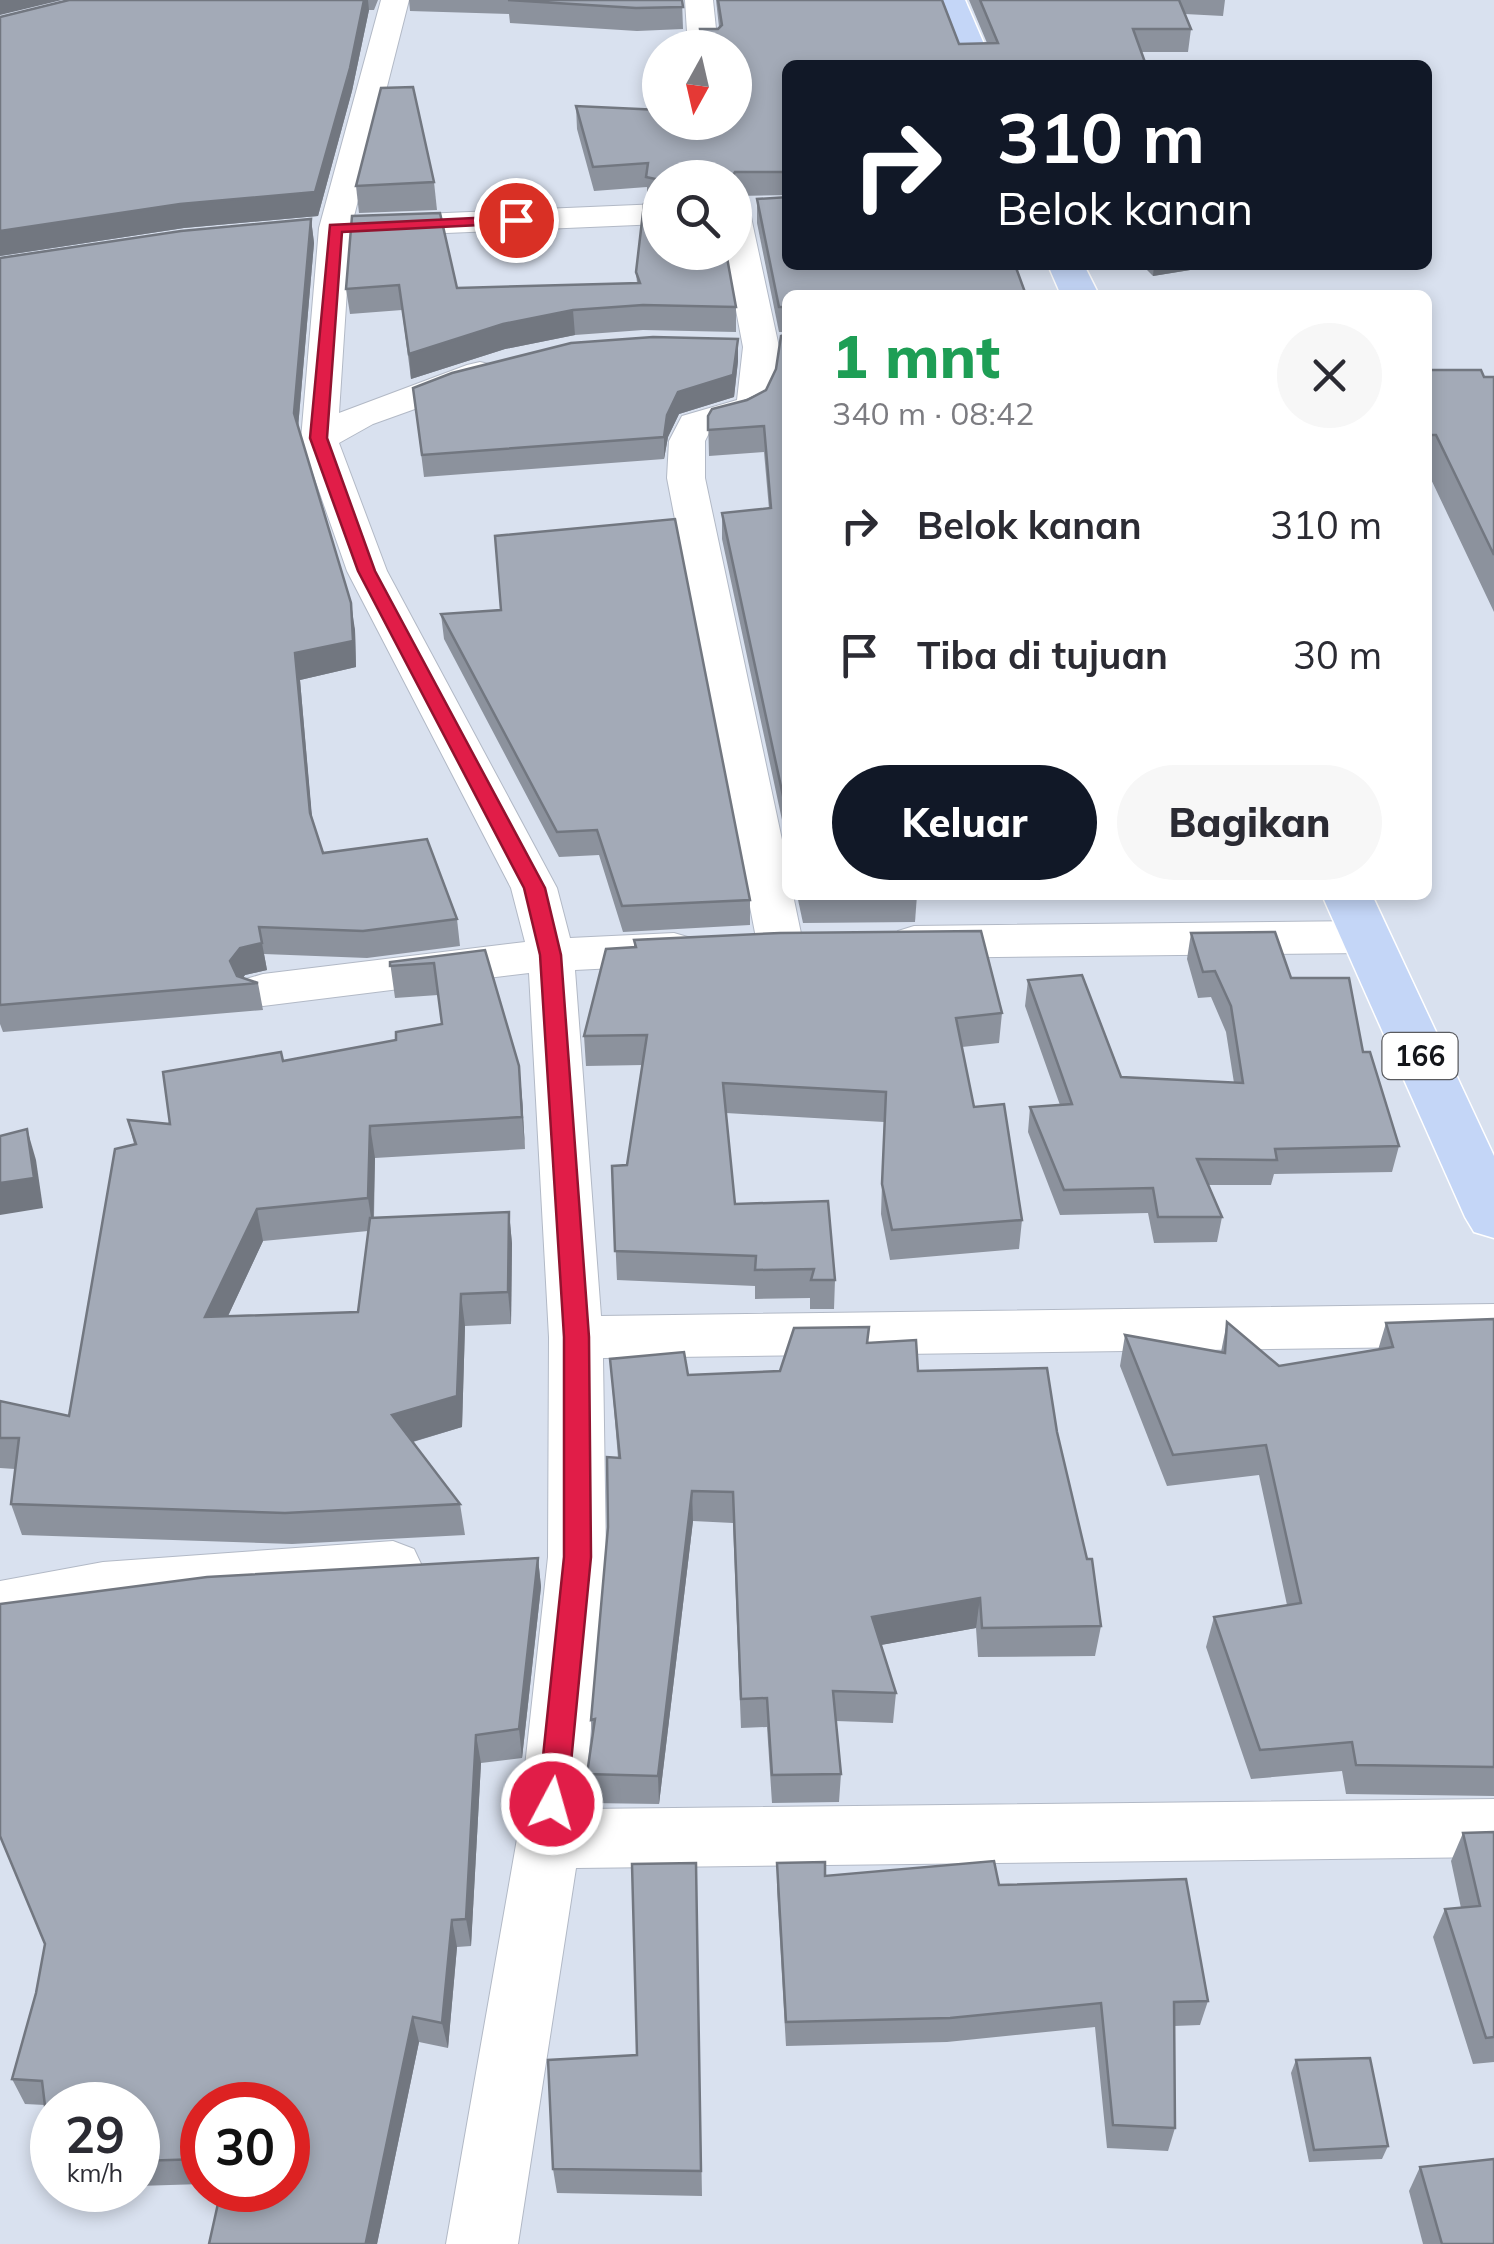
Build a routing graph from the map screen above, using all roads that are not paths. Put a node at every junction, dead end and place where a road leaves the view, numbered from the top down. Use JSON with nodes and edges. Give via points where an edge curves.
{"nodes":[{"id":1,"x":395,"y":0,"type":"edge"},
{"id":2,"x":699,"y":0,"type":"edge"},
{"id":3,"x":949,"y":0,"type":"edge"},
{"id":4,"x":702,"y":30,"type":"edge"},
{"id":5,"x":975,"y":60,"type":"edge"},
{"id":6,"x":770,"y":209,"type":"edge"},
{"id":7,"x":752,"y":212,"type":"edge"},
{"id":8,"x":642,"y":215,"type":"edge"},
{"id":9,"x":316,"y":230,"type":"junction"},
{"id":10,"x":744,"y":270,"type":"edge"},
{"id":11,"x":757,"y":347,"type":"edge"},
{"id":12,"x":505,"y":366,"type":"edge"},
{"id":13,"x":318,"y":438,"type":"junction"},
{"id":14,"x":1356,"y":916,"type":"edge"},
{"id":15,"x":780,"y":944,"type":"junction"},
{"id":16,"x":551,"y":955,"type":"junction"},
{"id":17,"x":263,"y":990,"type":"dead end"},
{"id":18,"x":1494,"y":1216,"type":"edge"},
{"id":19,"x":1494,"y":1325,"type":"edge"},
{"id":20,"x":576,"y":1337,"type":"junction"},
{"id":21,"x":578,"y":1557,"type":"junction"},
{"id":22,"x":520,"y":1560,"type":"edge"},
{"id":23,"x":444,"y":1564,"type":"edge"},
{"id":24,"x":0,"y":1606,"type":"edge"},
{"id":25,"x":1494,"y":1828,"type":"edge"},
{"id":26,"x":548,"y":1839,"type":"junction"},
{"id":27,"x":482,"y":2244,"type":"edge"}],
"edges":[{"from":1,"to":9,"type":"street"},
{"from":2,"to":4,"type":"street"},
{"from":3,"to":5,"type":"main road"},
{"from":6,"to":7,"type":"street"},
{"from":8,"to":9,"type":"street"},
{"from":9,"to":13,"type":"street"},
{"from":10,"to":11,"type":"street"},
{"from":11,"to":15,"type":"street","via":[[754,404],[694,424],[686,441],[686,478]]},
{"from":12,"to":13,"type":"street","via":[[451,380]]},
{"from":13,"to":16,"type":"street","via":[[366,571],[534,888]]},
{"from":14,"to":15,"type":"street"},
{"from":14,"to":18,"type":"main road","number":"166"},
{"from":15,"to":16,"type":"street"},
{"from":16,"to":17,"type":"street"},
{"from":16,"to":20,"type":"street"},
{"from":19,"to":20,"type":"street"},
{"from":20,"to":21,"type":"street"},
{"from":21,"to":22,"type":"street"},
{"from":21,"to":26,"type":"street"},
{"from":23,"to":24,"type":"street","via":[[104,1587]]},
{"from":25,"to":26,"type":"street"},
{"from":26,"to":27,"type":"street"}]}
